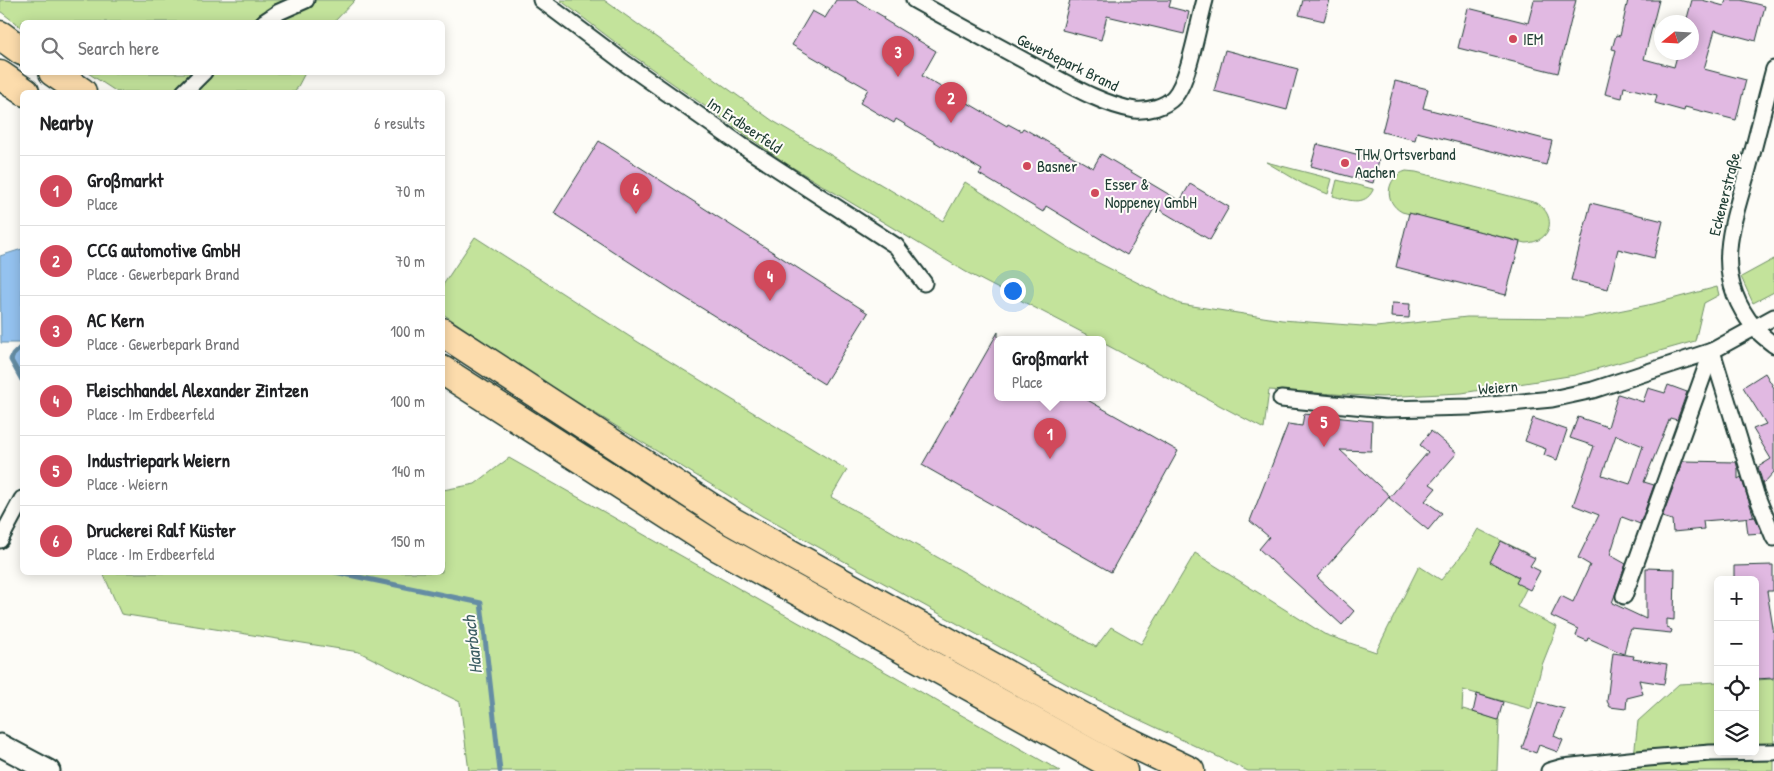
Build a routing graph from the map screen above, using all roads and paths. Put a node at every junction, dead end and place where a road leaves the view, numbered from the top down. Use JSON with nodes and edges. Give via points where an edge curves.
{"nodes":[{"id":1,"x":306,"y":0,"type":"edge"},
{"id":2,"x":541,"y":0,"type":"edge"},
{"id":3,"x":914,"y":0,"type":"edge"},
{"id":4,"x":1205,"y":0,"type":"edge"},
{"id":5,"x":267,"y":20,"type":"edge"},
{"id":6,"x":0,"y":35,"type":"edge"},
{"id":7,"x":20,"y":50,"type":"edge"},
{"id":8,"x":1774,"y":69,"type":"edge"},
{"id":9,"x":0,"y":75,"type":"edge"},
{"id":10,"x":57,"y":75,"type":"edge"},
{"id":11,"x":201,"y":75,"type":"edge"},
{"id":12,"x":21,"y":90,"type":"edge"},
{"id":13,"x":79,"y":90,"type":"edge"},
{"id":14,"x":186,"y":90,"type":"edge"},
{"id":15,"x":924,"y":283,"type":"dead end"},
{"id":16,"x":1774,"y":318,"type":"edge"},
{"id":17,"x":1754,"y":328,"type":"junction"},
{"id":18,"x":445,"y":334,"type":"edge"},
{"id":19,"x":1774,"y":345,"type":"edge"},
{"id":20,"x":1712,"y":351,"type":"junction"},
{"id":21,"x":445,"y":372,"type":"edge"},
{"id":22,"x":1281,"y":399,"type":"dead end"},
{"id":23,"x":20,"y":503,"type":"edge"},
{"id":24,"x":1774,"y":538,"type":"edge"},
{"id":25,"x":0,"y":540,"type":"edge"},
{"id":26,"x":1624,"y":596,"type":"dead end"},
{"id":27,"x":0,"y":745,"type":"edge"},
{"id":28,"x":1774,"y":752,"type":"edge"},
{"id":29,"x":49,"y":771,"type":"edge"},
{"id":30,"x":1123,"y":771,"type":"edge"},
{"id":31,"x":1190,"y":771,"type":"edge"},
{"id":32,"x":1549,"y":771,"type":"edge"}],
"edges":[{"from":1,"to":5,"type":"street"},
{"from":2,"to":15,"type":"street","name":"Im Erdbeerfeld","via":[[741,145],[896,246]]},
{"from":3,"to":4,"type":"street","name":"Gewerbepark Brand","via":[[1046,72],[1106,101],[1136,110],[1162,105],[1173,98],[1183,84]]},
{"from":6,"to":7,"type":"highway"},
{"from":8,"to":17,"type":"street","name":"Eckenerstraße","via":[[1728,251],[1729,274],[1736,298]]},
{"from":9,"to":12,"type":"highway"},
{"from":10,"to":13,"type":"highway"},
{"from":11,"to":14,"type":"street"},
{"from":16,"to":17,"type":"street","name":"Weiern"},
{"from":17,"to":19,"type":"street","name":"Eckenerstraße"},
{"from":17,"to":20,"type":"street","name":"Weiern"},
{"from":18,"to":31,"type":"highway","via":[[733,522],[1117,736]]},
{"from":20,"to":22,"type":"street","name":"Weiern","via":[[1593,390],[1509,404],[1386,409]]},
{"from":20,"to":24,"type":"street","via":[[1756,494]]},
{"from":20,"to":26,"type":"street"},
{"from":21,"to":30,"type":"highway","via":[[718,547]]},
{"from":23,"to":25,"type":"street"},
{"from":27,"to":29,"type":"main road"},
{"from":28,"to":32,"type":"street","via":[[1648,758]]}]}
